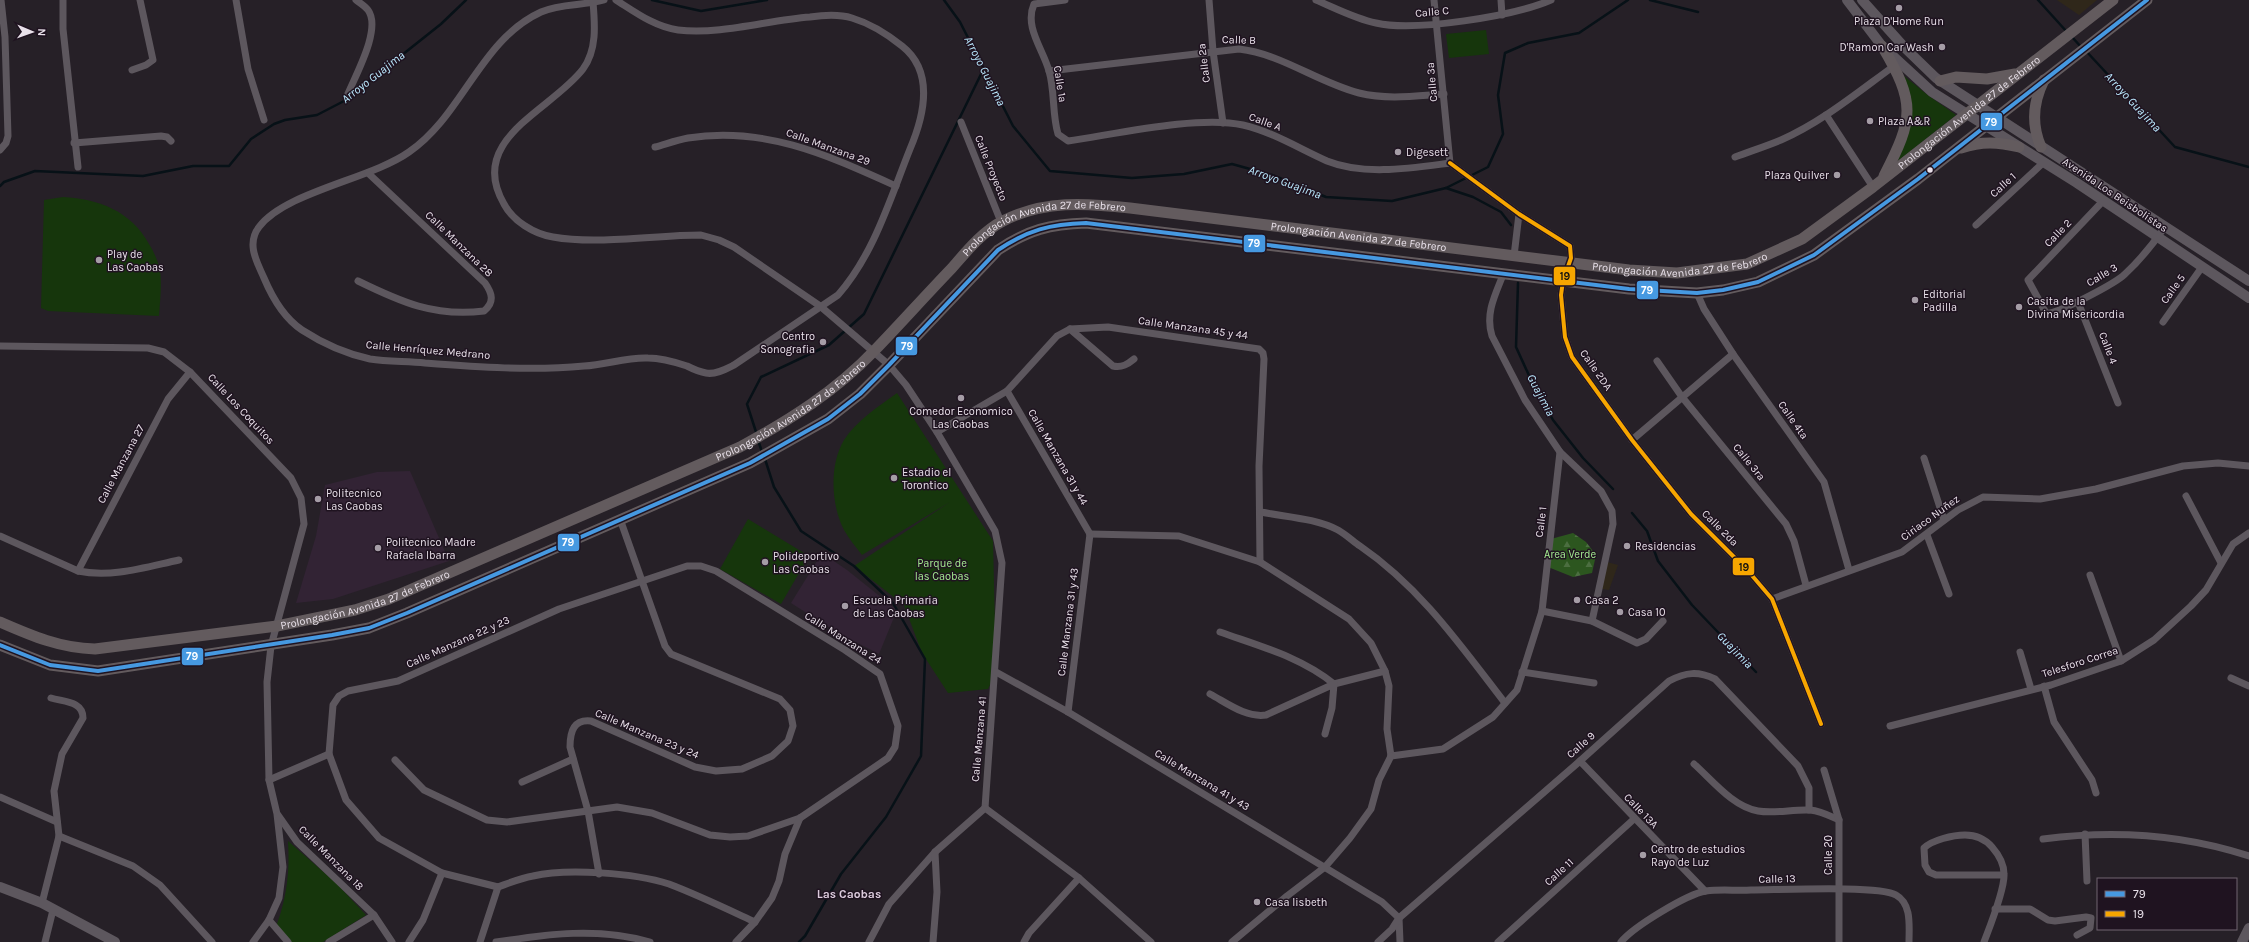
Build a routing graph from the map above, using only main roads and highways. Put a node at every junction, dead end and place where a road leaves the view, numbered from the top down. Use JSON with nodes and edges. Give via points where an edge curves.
{"nodes":[{"id":1,"x":1847,"y":0,"type":"edge"},
{"id":2,"x":1862,"y":0,"type":"edge"},
{"id":3,"x":2113,"y":0,"type":"edge"},
{"id":4,"x":2147,"y":0,"type":"edge"},
{"id":5,"x":1882,"y":46,"type":"junction"},
{"id":6,"x":2019,"y":72,"type":"junction"},
{"id":7,"x":2045,"y":78,"type":"junction"},
{"id":8,"x":1940,"y":81,"type":"junction"},
{"id":9,"x":1978,"y":104,"type":"junction"},
{"id":10,"x":1966,"y":114,"type":"junction"},
{"id":11,"x":1997,"y":117,"type":"junction"},
{"id":12,"x":1985,"y":126,"type":"junction"},
{"id":13,"x":2041,"y":146,"type":"junction"},
{"id":14,"x":2018,"y":147,"type":"junction"},
{"id":15,"x":1948,"y":154,"type":"junction"},
{"id":16,"x":1882,"y":180,"type":"junction"},
{"id":17,"x":2249,"y":281,"type":"edge"},
{"id":18,"x":2249,"y":298,"type":"edge"},
{"id":19,"x":0,"y":622,"type":"edge"},
{"id":20,"x":0,"y":645,"type":"edge"},
{"id":21,"x":0,"y":887,"type":"edge"},
{"id":22,"x":2249,"y":928,"type":"edge"},
{"id":23,"x":113,"y":941,"type":"edge"},
{"id":24,"x":2242,"y":942,"type":"edge"}],
"edges":[{"from":1,"to":5,"type":"main road","name":"Avenida Los Beisbolistas"},
{"from":2,"to":8,"type":"main road","name":"Avenida Los Beisbolistas","via":[[1922,66]]},
{"from":3,"to":6,"type":"main road","name":"Prolongación Avenida 27 de Febrero"},
{"from":4,"to":7,"type":"main road","name":"Prolongación Avenida 27 de Febrero"},
{"from":5,"to":10,"type":"main road","name":"Avenida Los Beisbolistas","via":[[1932,92]]},
{"from":5,"to":16,"type":"main road","via":[[1905,89],[1908,116],[1901,142]]},
{"from":6,"to":8,"type":"main road","via":[[1987,79],[1956,78]]},
{"from":6,"to":9,"type":"main road","name":"Prolongación Avenida 27 de Febrero"},
{"from":7,"to":11,"type":"main road","name":"Prolongación Avenida 27 de Febrero"},
{"from":7,"to":13,"type":"main road","via":[[2034,112],[2036,136]]},
{"from":8,"to":9,"type":"main road","name":"Avenida Los Beisbolistas"},
{"from":9,"to":10,"type":"main road","name":"Prolongación Avenida 27 de Febrero"},
{"from":9,"to":11,"type":"main road","name":"Avenida Los Beisbolistas"},
{"from":10,"to":12,"type":"main road","name":"Avenida Los Beisbolistas"},
{"from":10,"to":16,"type":"main road","name":"Prolongación Avenida 27 de Febrero"},
{"from":11,"to":12,"type":"main road","name":"Prolongación Avenida 27 de Febrero"},
{"from":11,"to":13,"type":"main road","name":"Avenida Los Beisbolistas"},
{"from":12,"to":14,"type":"main road","name":"Avenida Los Beisbolistas"},
{"from":12,"to":15,"type":"main road","name":"Prolongación Avenida 27 de Febrero"},
{"from":13,"to":17,"type":"main road","name":"Avenida Los Beisbolistas"},
{"from":14,"to":15,"type":"main road","via":[[1990,141],[1976,143]]},
{"from":14,"to":18,"type":"main road","name":"Avenida Los Beisbolistas"},
{"from":15,"to":20,"type":"main road","name":"Prolongación Avenida 27 de Febrero","via":[[1901,192],[1814,255],[1758,282],[1697,293],[1629,290],[1086,222],[1060,224],[1035,230],[998,250],[860,394],[828,419],[750,462],[407,613],[369,628],[271,646],[98,671],[50,665]]},
{"from":16,"to":19,"type":"main road","name":"Prolongación Avenida 27 de Febrero","via":[[1802,239],[1747,264],[1677,273],[1629,270],[1086,203],[1042,207],[1001,222],[973,245],[841,383],[778,426],[740,447],[389,599],[334,615],[277,626],[95,649],[50,643]]},
{"from":21,"to":23,"type":"main road","via":[[42,903]]},
{"from":22,"to":24,"type":"main road"}]}
